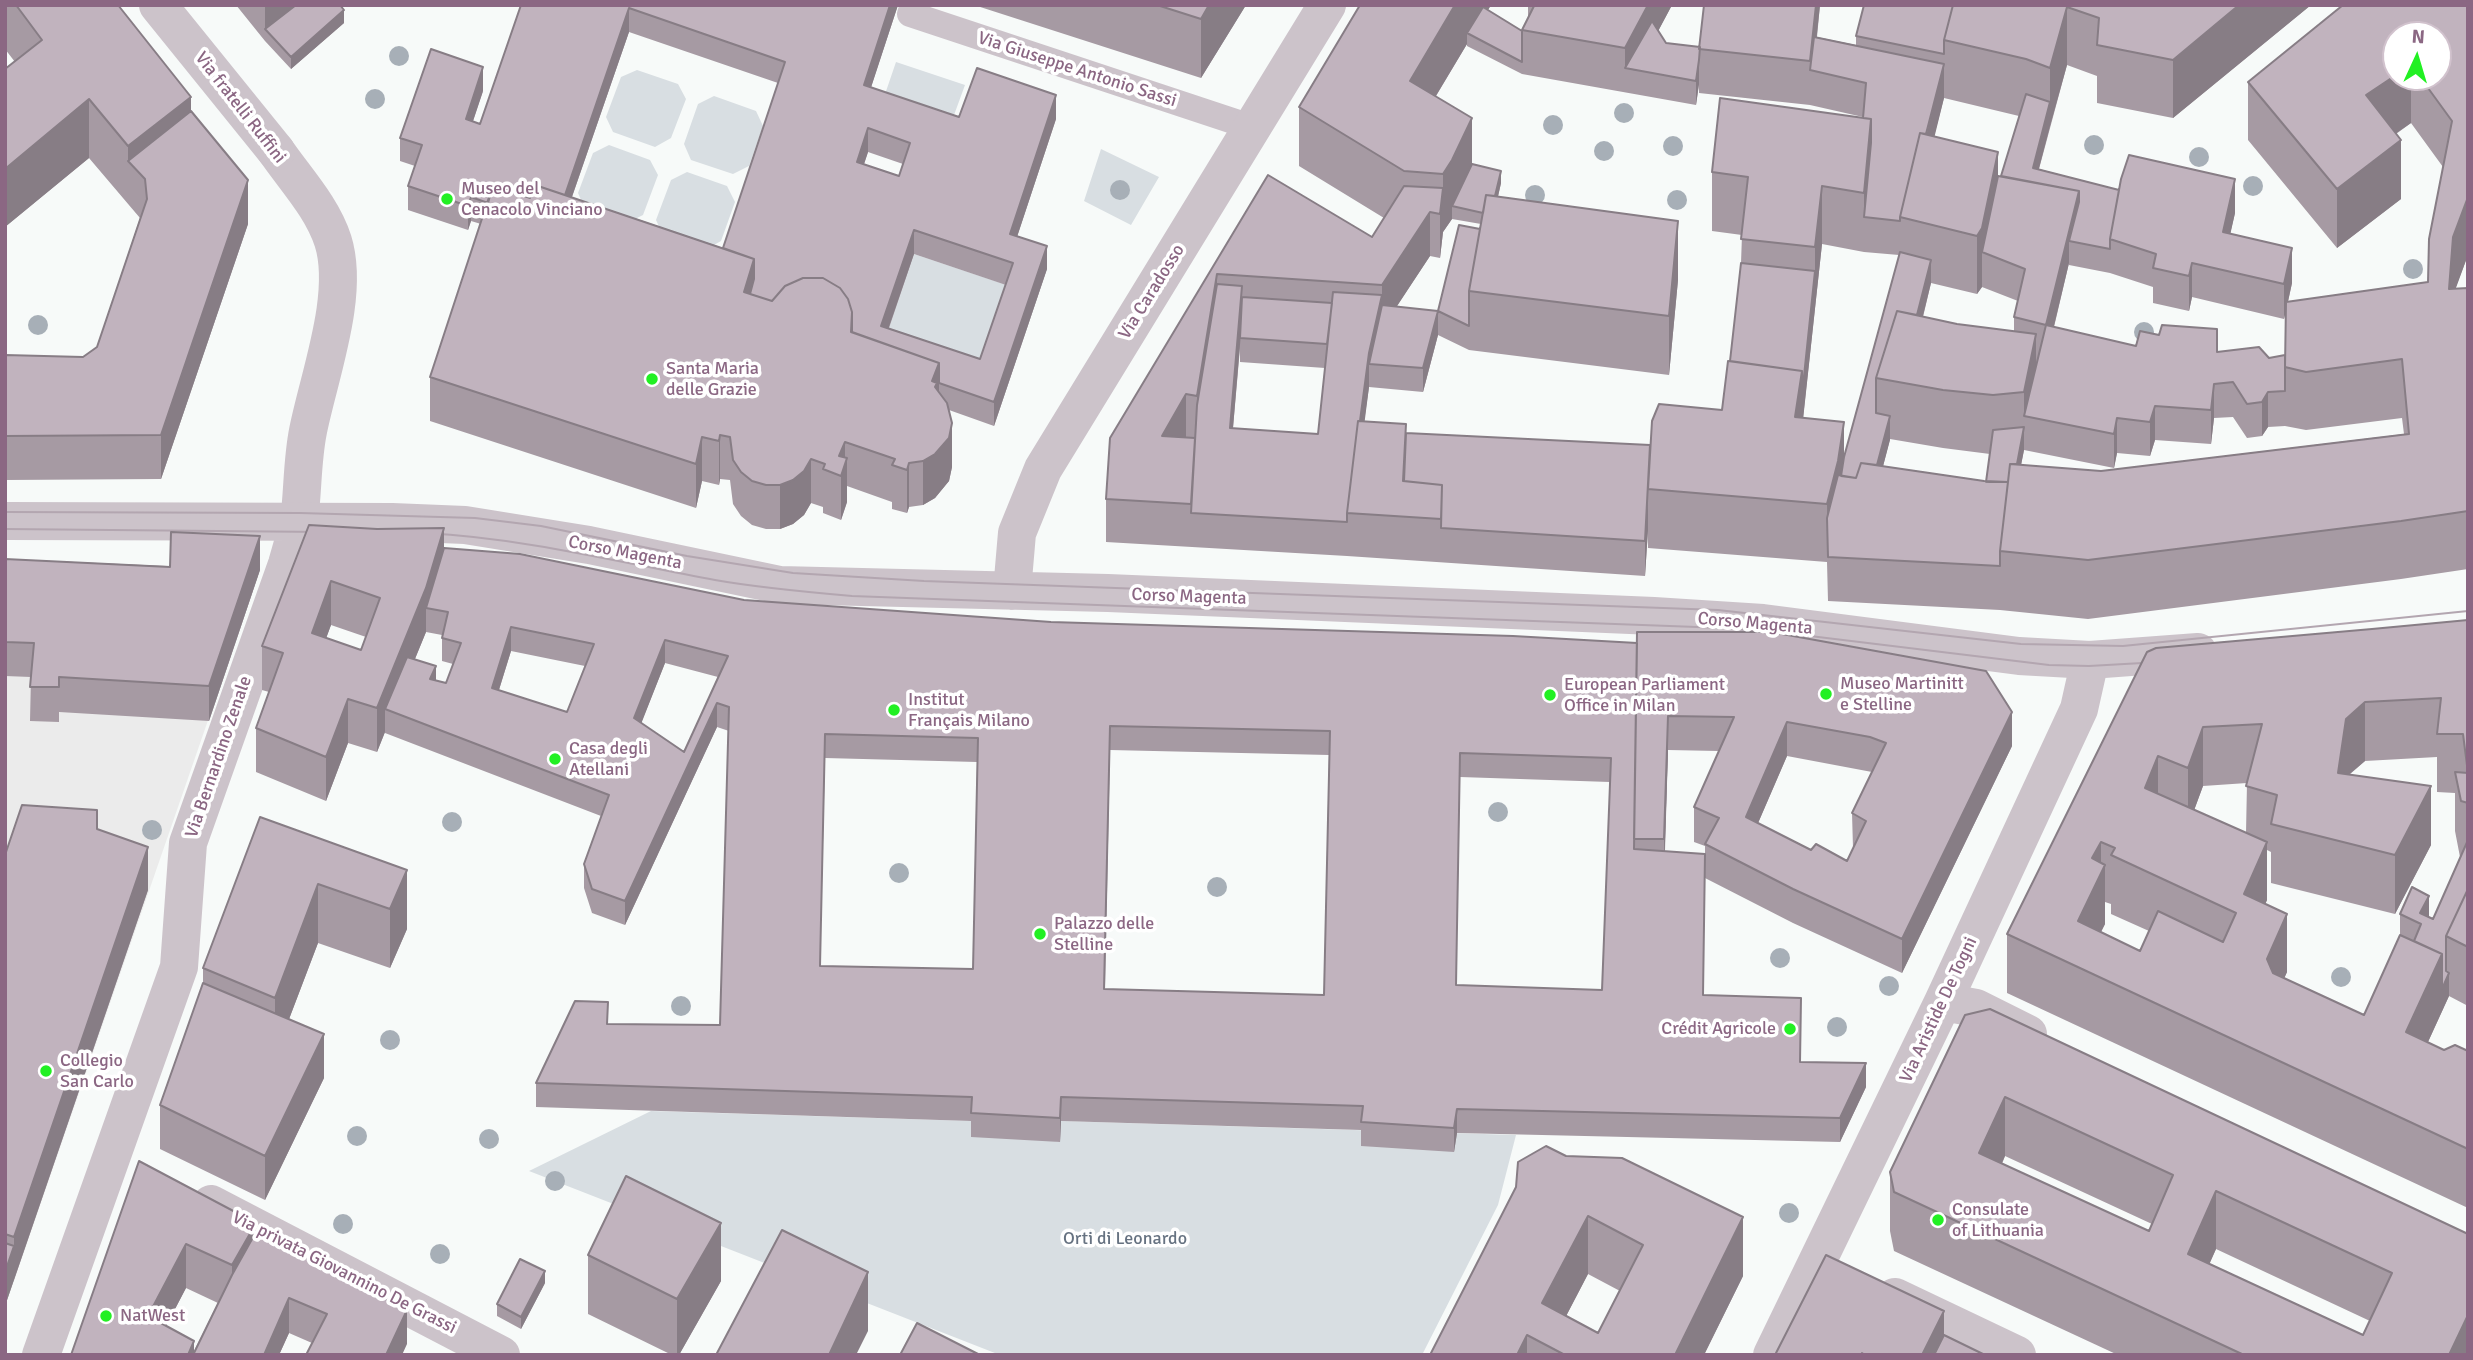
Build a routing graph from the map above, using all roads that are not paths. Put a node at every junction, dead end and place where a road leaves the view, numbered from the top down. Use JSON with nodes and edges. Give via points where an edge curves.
{"nodes":[{"id":1,"x":158,"y":5,"type":"edge"},
{"id":2,"x":913,"y":5,"type":"edge"},
{"id":3,"x":1327,"y":5,"type":"edge"},
{"id":4,"x":1254,"y":128,"type":"junction"},
{"id":5,"x":5,"y":521,"type":"edge"},
{"id":6,"x":299,"y":522,"type":"junction"},
{"id":7,"x":1012,"y":592,"type":"junction"},
{"id":8,"x":2235,"y":648,"type":"edge"},
{"id":9,"x":2090,"y":660,"type":"junction"},
{"id":10,"x":1944,"y":1002,"type":"junction"},
{"id":11,"x":2062,"y":1050,"type":"edge"},
{"id":12,"x":143,"y":1172,"type":"junction"},
{"id":13,"x":1818,"y":1259,"type":"junction"},
{"id":14,"x":41,"y":1355,"type":"edge"},
{"id":15,"x":501,"y":1355,"type":"edge"},
{"id":16,"x":1772,"y":1355,"type":"edge"},
{"id":17,"x":2017,"y":1355,"type":"edge"}],
"edges":[{"from":1,"to":6,"type":"street","name":"Via fratelli Ruffini","via":[[276,151],[321,213],[333,243],[338,286],[306,440]]},
{"from":2,"to":4,"type":"lane","name":"Via Giuseppe Antonio Sassi","via":[[910,15]]},
{"from":3,"to":4,"type":"street","name":"Via Caradosso"},
{"from":4,"to":7,"type":"street","name":"Via Caradosso","via":[[1043,469],[1017,533]]},
{"from":5,"to":6,"type":"street","name":"Corso Magenta"},
{"from":6,"to":7,"type":"street","name":"Corso Magenta","via":[[502,530],[780,584]]},
{"from":6,"to":12,"type":"street","name":"Via Bernardino Zenale","via":[[188,843],[179,967]]},
{"from":7,"to":9,"type":"street","name":"Corso Magenta","via":[[1714,619],[2019,656]]},
{"from":8,"to":9,"type":"street","name":"Corso Magenta"},
{"from":9,"to":10,"type":"street","name":"Via Aristide De Togni","via":[[2079,709]]},
{"from":10,"to":11,"type":"street","via":[[1976,1008]]},
{"from":10,"to":13,"type":"street","name":"Via Aristide De Togni"},
{"from":12,"to":14,"type":"street","name":"Via Bernardino Zenale"},
{"from":12,"to":15,"type":"street","name":"Via privata Giovannino De Grassi"},
{"from":13,"to":16,"type":"street","name":"Via Aristide De Togni"},
{"from":13,"to":17,"type":"street"}]}
